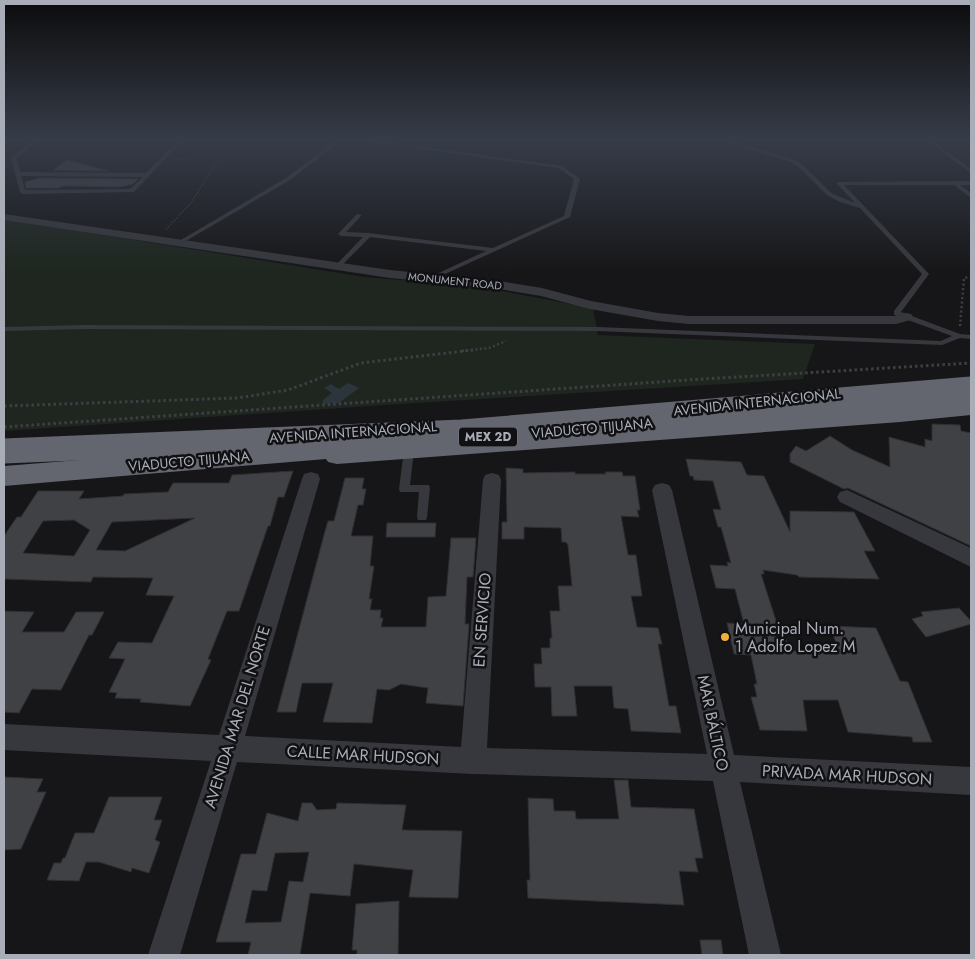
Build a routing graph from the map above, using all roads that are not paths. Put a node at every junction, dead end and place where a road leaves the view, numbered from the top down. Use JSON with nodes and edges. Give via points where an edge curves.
{"nodes":[{"id":1,"x":21,"y":184,"type":"edge"},
{"id":2,"x":139,"y":184,"type":"edge"},
{"id":3,"x":280,"y":184,"type":"edge"},
{"id":4,"x":576,"y":184,"type":"edge"},
{"id":5,"x":818,"y":184,"type":"edge"},
{"id":6,"x":841,"y":184,"type":"edge"},
{"id":7,"x":956,"y":184,"type":"edge"},
{"id":8,"x":970,"y":194,"type":"edge"},
{"id":9,"x":863,"y":208,"type":"junction"},
{"id":10,"x":359,"y":215,"type":"dead end"},
{"id":11,"x":4,"y":217,"type":"edge"},
{"id":12,"x":368,"y":235,"type":"junction"},
{"id":13,"x":177,"y":244,"type":"junction"},
{"id":14,"x":493,"y":250,"type":"junction"},
{"id":15,"x":337,"y":266,"type":"junction"},
{"id":16,"x":432,"y":278,"type":"junction"},
{"id":17,"x":906,"y":317,"type":"junction"},
{"id":18,"x":4,"y":329,"type":"edge"},
{"id":19,"x":959,"y":336,"type":"junction"},
{"id":20,"x":971,"y":336,"type":"edge"},
{"id":21,"x":971,"y":381,"type":"edge"},
{"id":22,"x":971,"y":389,"type":"edge"},
{"id":23,"x":971,"y":397,"type":"edge"},
{"id":24,"x":971,"y":407,"type":"edge"},
{"id":25,"x":971,"y":412,"type":"edge"},
{"id":26,"x":900,"y":414,"type":"junction"},
{"id":27,"x":409,"y":450,"type":"junction"},
{"id":28,"x":4,"y":453,"type":"edge"},
{"id":29,"x":4,"y":478,"type":"edge"},
{"id":30,"x":311,"y":479,"type":"dead end"},
{"id":31,"x":492,"y":480,"type":"dead end"},
{"id":32,"x":662,"y":490,"type":"dead end"},
{"id":33,"x":847,"y":497,"type":"dead end"},
{"id":34,"x":422,"y":517,"type":"dead end"},
{"id":35,"x":971,"y":558,"type":"edge"},
{"id":36,"x":4,"y":737,"type":"edge"},
{"id":37,"x":228,"y":749,"type":"junction"},
{"id":38,"x":473,"y":760,"type":"junction"},
{"id":39,"x":723,"y":768,"type":"junction"},
{"id":40,"x":971,"y":781,"type":"edge"},
{"id":41,"x":164,"y":955,"type":"edge"},
{"id":42,"x":765,"y":955,"type":"edge"}],
"edges":[{"from":1,"to":2,"type":"lane","via":[[23,192],[132,191]]},
{"from":3,"to":13,"type":"lane"},
{"from":4,"to":14,"type":"lane","via":[[567,217]]},
{"from":5,"to":9,"type":"lane","via":[[842,201]]},
{"from":6,"to":9,"type":"lane"},
{"from":7,"to":8,"type":"lane"},
{"from":9,"to":17,"type":"lane","via":[[926,274],[897,313]]},
{"from":10,"to":12,"type":"lane","via":[[340,234]]},
{"from":11,"to":13,"type":"street","name":"MONUMENT ROAD"},
{"from":12,"to":14,"type":"lane"},
{"from":12,"to":15,"type":"lane"},
{"from":13,"to":15,"type":"street","name":"MONUMENT ROAD"},
{"from":14,"to":16,"type":"lane"},
{"from":15,"to":16,"type":"street","name":"MONUMENT ROAD"},
{"from":16,"to":17,"type":"street","name":"MONUMENT ROAD","via":[[542,292],[590,305],[689,320],[896,320]]},
{"from":17,"to":19,"type":"lane"},
{"from":18,"to":19,"type":"lane","via":[[534,328],[942,343]]},
{"from":19,"to":20,"type":"lane"},
{"from":21,"to":28,"type":"highway","name":"AVENIDA INTERNACIONAL","via":[[654,412]]},
{"from":22,"to":28,"type":"highway","name":"VIADUCTO TIJUANA","number":"MEX 2D","bridge":true,"via":[[462,432]]},
{"from":23,"to":29,"type":"highway","name":"VIADUCTO TIJUANA","number":"MEX 2D"},
{"from":24,"to":26,"type":"highway","name":"AVENIDA INTERNACIONAL"},
{"from":25,"to":26,"type":"highway"},
{"from":26,"to":27,"type":"highway","name":"AVENIDA INTERNACIONAL"},
{"from":27,"to":29,"type":"highway","name":"AVENIDA INTERNACIONAL"},
{"from":27,"to":34,"type":"lane","via":[[404,488],[425,488]]},
{"from":30,"to":37,"type":"street","name":"AVENIDA MAR DEL NORTE"},
{"from":31,"to":38,"type":"street","name":"EN SERVICIO"},
{"from":32,"to":39,"type":"street","name":"MAR BÁLTICO"},
{"from":33,"to":35,"type":"street"},
{"from":36,"to":37,"type":"street","name":"CALLE MAR HUDSON"},
{"from":37,"to":38,"type":"street","name":"CALLE MAR HUDSON"},
{"from":37,"to":41,"type":"street","name":"AVENIDA MAR DEL NORTE"},
{"from":38,"to":39,"type":"street","name":"CALLE MAR HUDSON"},
{"from":39,"to":40,"type":"street","name":"PRIVADA MAR HUDSON"},
{"from":39,"to":42,"type":"street","name":"MAR BÁLTICO"}]}
